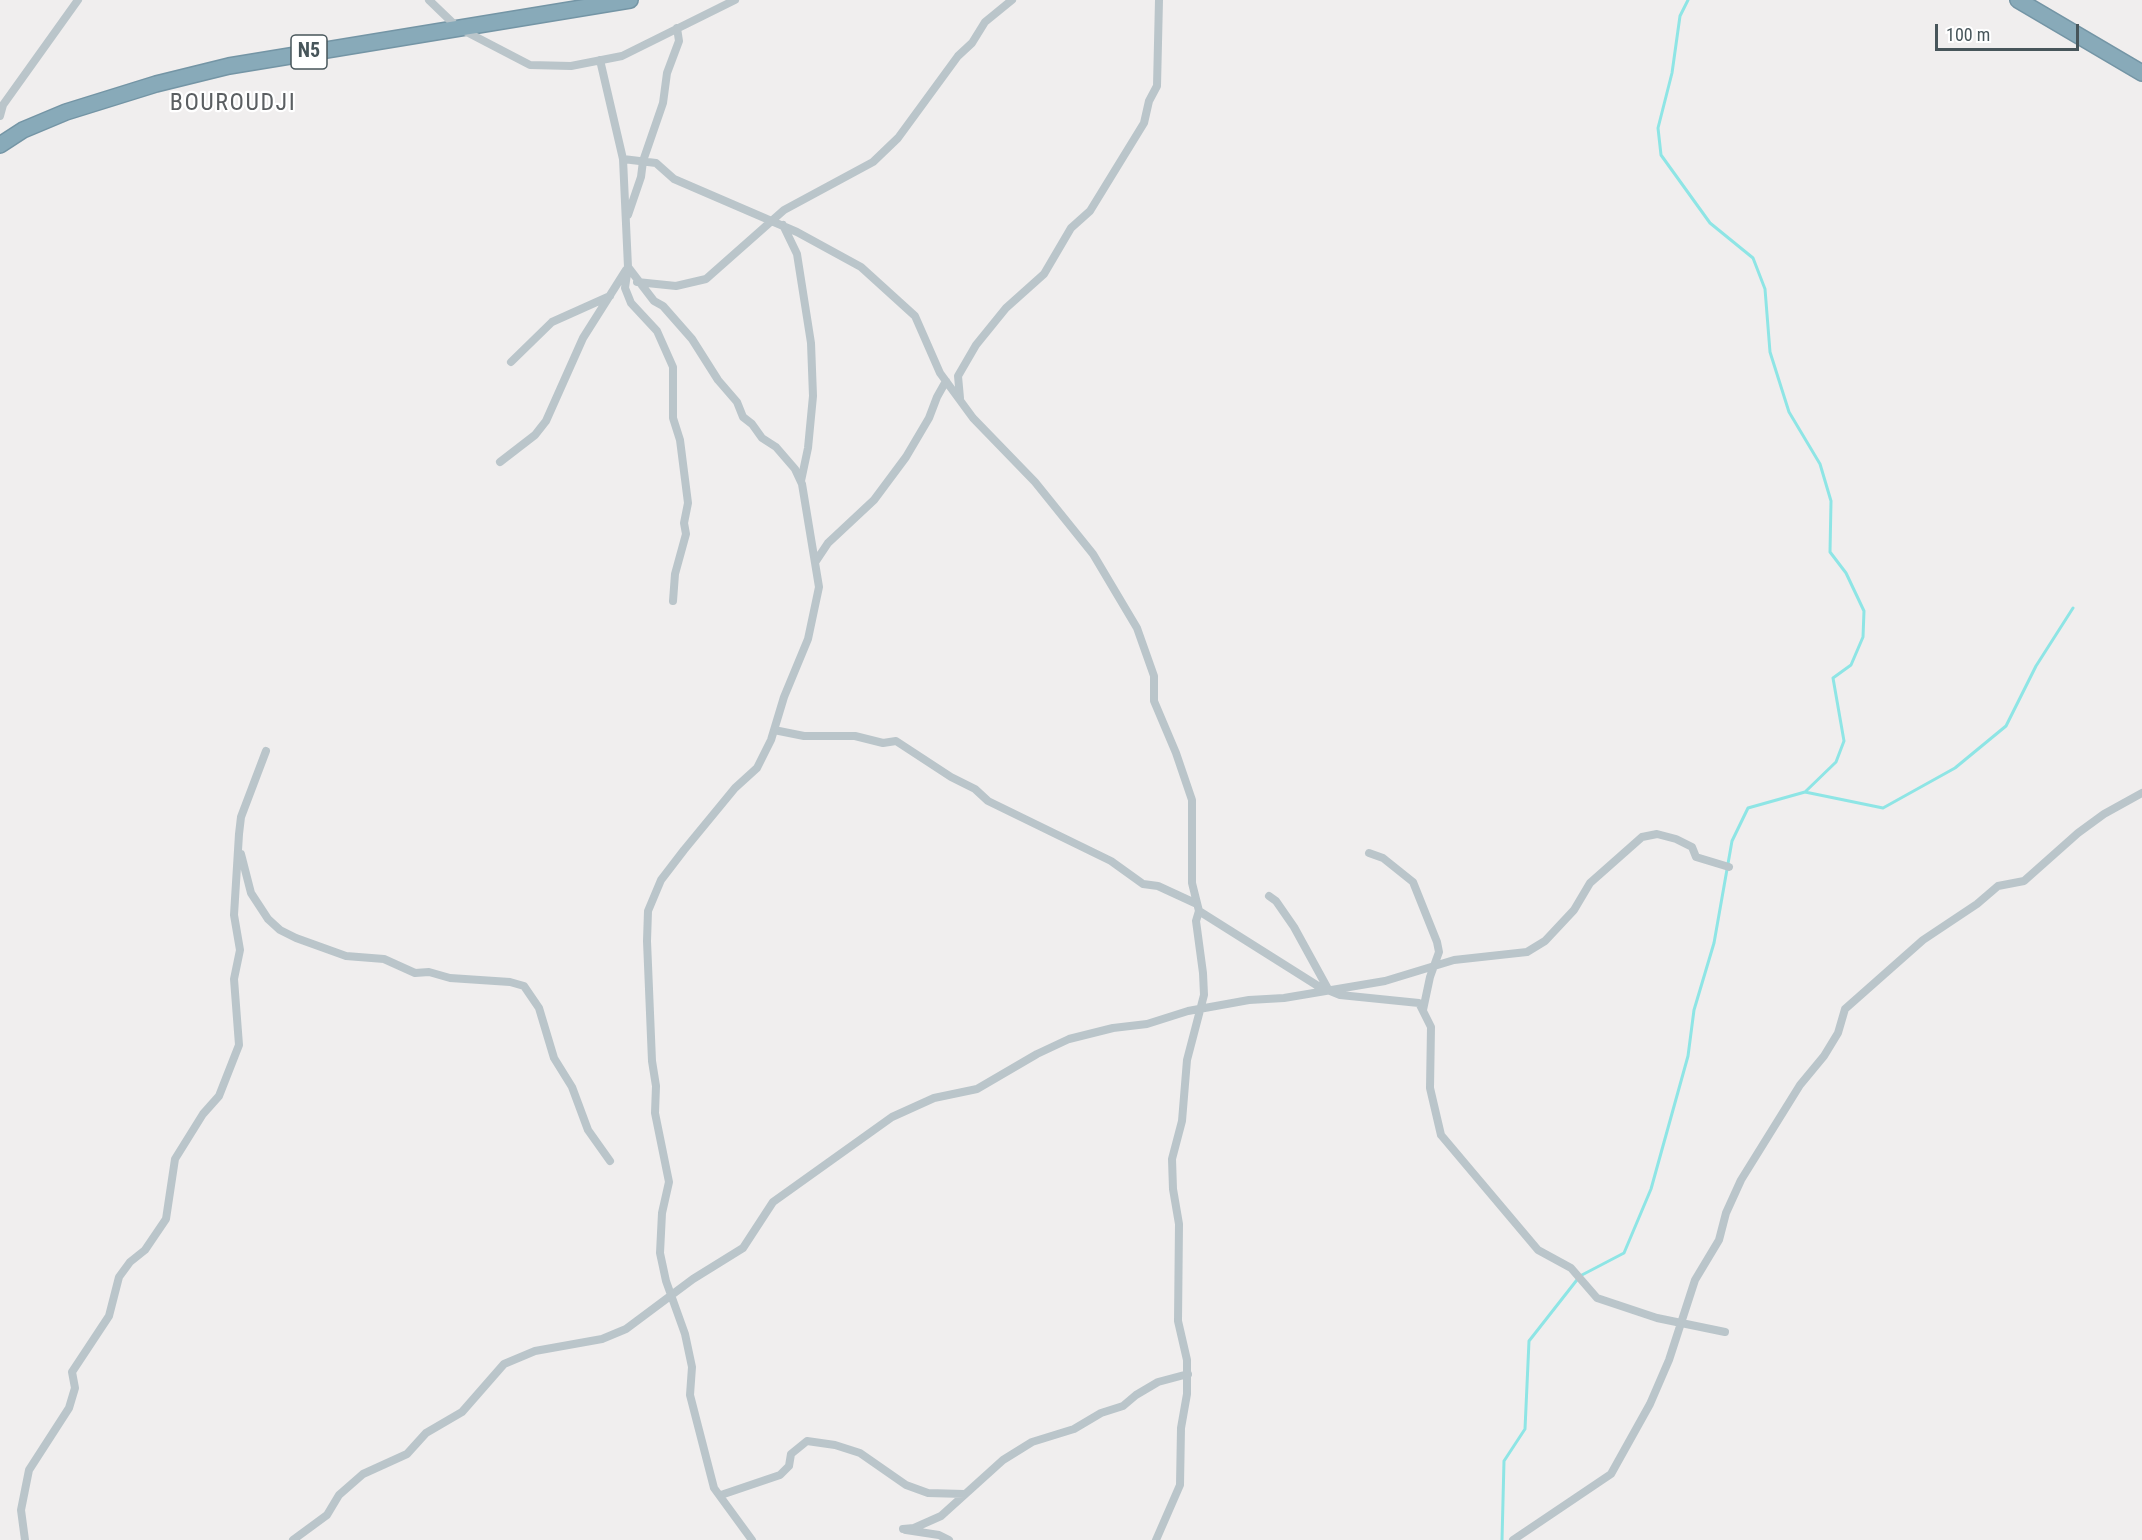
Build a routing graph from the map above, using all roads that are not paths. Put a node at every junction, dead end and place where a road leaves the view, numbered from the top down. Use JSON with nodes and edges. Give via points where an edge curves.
{"nodes":[{"id":1,"x":78,"y":0,"type":"edge"},
{"id":2,"x":429,"y":0,"type":"edge"},
{"id":3,"x":630,"y":0,"type":"edge"},
{"id":4,"x":735,"y":0,"type":"edge"},
{"id":5,"x":1012,"y":0,"type":"edge"},
{"id":6,"x":1159,"y":0,"type":"edge"},
{"id":7,"x":2018,"y":0,"type":"edge"},
{"id":8,"x":457,"y":27,"type":"junction"},
{"id":9,"x":677,"y":28,"type":"junction"},
{"id":10,"x":600,"y":60,"type":"junction"},
{"id":11,"x":2142,"y":73,"type":"edge"},
{"id":12,"x":0,"y":116,"type":"edge"},
{"id":13,"x":0,"y":145,"type":"edge"},
{"id":14,"x":623,"y":159,"type":"junction"},
{"id":15,"x":643,"y":161,"type":"junction"},
{"id":16,"x":627,"y":220,"type":"junction"},
{"id":17,"x":771,"y":220,"type":"junction"},
{"id":18,"x":782,"y":225,"type":"junction"},
{"id":19,"x":628,"y":267,"type":"junction"},
{"id":20,"x":637,"y":282,"type":"junction"},
{"id":21,"x":610,"y":296,"type":"junction"},
{"id":22,"x":511,"y":362,"type":"dead end"},
{"id":23,"x":946,"y":381,"type":"junction"},
{"id":24,"x":960,"y":399,"type":"junction"},
{"id":25,"x":500,"y":462,"type":"dead end"},
{"id":26,"x":801,"y":481,"type":"junction"},
{"id":27,"x":816,"y":561,"type":"junction"},
{"id":28,"x":673,"y":601,"type":"dead end"},
{"id":29,"x":774,"y":730,"type":"junction"},
{"id":30,"x":266,"y":751,"type":"dead end"},
{"id":31,"x":2142,"y":793,"type":"edge"},
{"id":32,"x":238,"y":842,"type":"junction"},
{"id":33,"x":1370,"y":853,"type":"dead end"},
{"id":34,"x":1728,"y":867,"type":"dead end"},
{"id":35,"x":1269,"y":896,"type":"dead end"},
{"id":36,"x":1198,"y":908,"type":"junction"},
{"id":37,"x":1433,"y":967,"type":"junction"},
{"id":38,"x":1328,"y":990,"type":"junction"},
{"id":39,"x":1200,"y":1009,"type":"junction"},
{"id":40,"x":1423,"y":1011,"type":"junction"},
{"id":41,"x":609,"y":1161,"type":"dead end"},
{"id":42,"x":672,"y":1297,"type":"junction"},
{"id":43,"x":1681,"y":1323,"type":"junction"},
{"id":44,"x":1725,"y":1332,"type":"dead end"},
{"id":45,"x":1188,"y":1374,"type":"junction"},
{"id":46,"x":964,"y":1494,"type":"junction"},
{"id":47,"x":721,"y":1495,"type":"junction"},
{"id":48,"x":26,"y":1540,"type":"edge"},
{"id":49,"x":293,"y":1540,"type":"edge"},
{"id":50,"x":752,"y":1540,"type":"edge"},
{"id":51,"x":949,"y":1540,"type":"edge"},
{"id":52,"x":1156,"y":1540,"type":"edge"},
{"id":53,"x":1513,"y":1540,"type":"edge"}],
"edges":[{"from":1,"to":12,"type":"street","via":[[3,105]]},
{"from":2,"to":8,"type":"street"},
{"from":3,"to":8,"type":"highway","number":"N5"},
{"from":4,"to":9,"type":"street"},
{"from":5,"to":17,"type":"street","via":[[985,22],[898,138],[873,162]]},
{"from":6,"to":24,"type":"street","via":[[1157,86],[1144,123],[1090,211],[1071,228],[1044,274],[1005,308],[976,345],[958,376]]},
{"from":7,"to":11,"type":"highway"},
{"from":8,"to":10,"type":"street","via":[[530,65],[571,66]]},
{"from":8,"to":13,"type":"highway","number":"N5","via":[[229,66],[167,81],[66,112],[22,129]]},
{"from":9,"to":10,"type":"street","via":[[622,56]]},
{"from":9,"to":15,"type":"street","via":[[679,41]]},
{"from":10,"to":14,"type":"street"},
{"from":14,"to":15,"type":"street"},
{"from":14,"to":16,"type":"street"},
{"from":15,"to":16,"type":"street"},
{"from":15,"to":17,"type":"street","via":[[656,164],[674,179],[702,193]]},
{"from":16,"to":19,"type":"street"},
{"from":17,"to":18,"type":"street"},
{"from":17,"to":20,"type":"street","via":[[706,279],[676,286]]},
{"from":18,"to":23,"type":"street","via":[[861,267],[915,316]]},
{"from":18,"to":26,"type":"street","via":[[796,254],[811,343],[813,396]]},
{"from":19,"to":20,"type":"street"},
{"from":19,"to":21,"type":"street"},
{"from":19,"to":28,"type":"street","via":[[625,288],[631,303],[657,331],[673,367],[673,418],[680,440],[688,502]]},
{"from":20,"to":26,"type":"street","via":[[692,339],[737,402],[743,417],[783,454]]},
{"from":21,"to":22,"type":"street","via":[[552,322]]},
{"from":21,"to":25,"type":"street","via":[[583,338],[546,421],[535,435]]},
{"from":23,"to":24,"type":"street"},
{"from":23,"to":27,"type":"street","via":[[906,457],[874,500],[828,543]]},
{"from":24,"to":36,"type":"street","via":[[1093,554],[1137,628],[1154,676],[1154,701],[1192,800],[1192,883]]},
{"from":26,"to":27,"type":"street"},
{"from":27,"to":29,"type":"street","via":[[819,586],[808,639]]},
{"from":29,"to":36,"type":"street","via":[[804,736],[896,741],[988,801],[1111,861],[1143,884],[1158,886]]},
{"from":29,"to":42,"type":"street","via":[[757,768],[735,788],[661,880],[648,911],[655,1113],[669,1182],[662,1213],[660,1253]]},
{"from":30,"to":32,"type":"street","via":[[241,817]]},
{"from":31,"to":43,"type":"street","via":[[2078,832],[2024,881],[1998,886],[1923,940],[1845,1010],[1838,1033],[1824,1056],[1800,1085],[1741,1180],[1719,1240],[1695,1280]]},
{"from":32,"to":41,"type":"street","via":[[251,893],[280,930],[346,956],[384,959],[415,973],[524,986],[539,1008],[554,1058],[572,1087],[588,1130]]},
{"from":32,"to":48,"type":"street","via":[[234,915],[240,950],[234,980],[239,1046],[219,1096],[175,1159],[166,1219],[145,1250],[119,1277],[109,1316],[72,1372],[75,1388],[69,1408],[29,1470],[21,1510]]},
{"from":33,"to":37,"type":"street","via":[[1383,858],[1413,882],[1437,942],[1439,952]]},
{"from":34,"to":37,"type":"street","via":[[1696,857],[1692,847],[1676,839],[1657,834],[1642,837],[1590,883],[1574,910],[1545,941],[1527,952],[1454,960]]},
{"from":35,"to":38,"type":"street","via":[[1294,927]]},
{"from":36,"to":38,"type":"street","via":[[1272,959]]},
{"from":36,"to":39,"type":"street","via":[[1196,921],[1204,983]]},
{"from":37,"to":38,"type":"street","via":[[1385,981]]},
{"from":37,"to":40,"type":"street"},
{"from":38,"to":39,"type":"street"},
{"from":38,"to":40,"type":"street","via":[[1419,1003]]},
{"from":39,"to":42,"type":"street","via":[[1069,1039],[977,1089],[934,1098],[892,1117],[782,1194],[766,1211],[743,1248]]},
{"from":39,"to":45,"type":"street","via":[[1187,1060],[1182,1121],[1172,1159],[1179,1224],[1178,1321]]},
{"from":40,"to":43,"type":"street","via":[[1431,1027],[1430,1088],[1434,1113],[1441,1135],[1465,1167],[1538,1250],[1571,1268],[1597,1298]]},
{"from":42,"to":47,"type":"street","via":[[692,1367],[690,1395],[714,1488]]},
{"from":42,"to":49,"type":"street","via":[[617,1334],[535,1351],[504,1364],[462,1412],[426,1433],[407,1454],[363,1474],[339,1495],[327,1515]]},
{"from":43,"to":44,"type":"street"},
{"from":43,"to":53,"type":"street","via":[[1650,1404],[1611,1474]]},
{"from":45,"to":46,"type":"street","via":[[1158,1382],[1123,1407],[1101,1413],[1074,1429],[1032,1442],[1003,1460]]},
{"from":45,"to":52,"type":"street","via":[[1180,1434],[1180,1485]]},
{"from":46,"to":47,"type":"street","via":[[928,1493],[906,1485],[860,1453],[807,1441],[791,1454],[789,1466],[780,1475]]},
{"from":46,"to":51,"type":"street","via":[[941,1516],[903,1529]]},
{"from":47,"to":50,"type":"street"}]}
